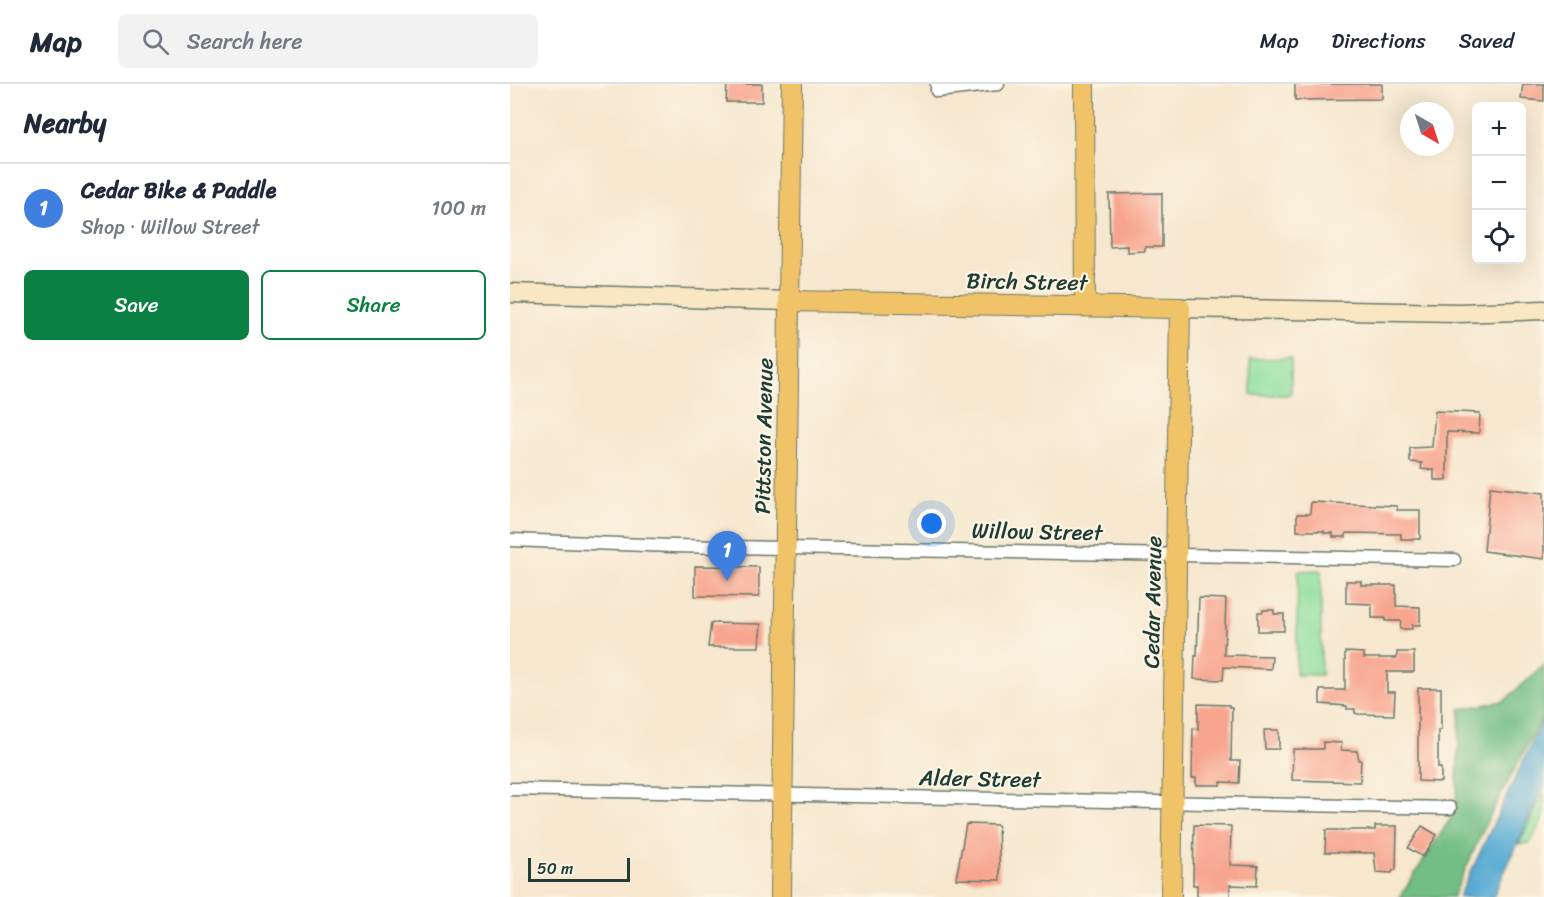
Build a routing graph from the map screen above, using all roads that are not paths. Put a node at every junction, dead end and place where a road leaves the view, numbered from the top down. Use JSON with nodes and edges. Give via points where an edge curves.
{"nodes":[{"id":1,"x":792,"y":84,"type":"edge"},
{"id":2,"x":998,"y":84,"type":"edge"},
{"id":3,"x":1084,"y":84,"type":"edge"},
{"id":4,"x":937,"y":87,"type":"edge"},
{"id":5,"x":510,"y":293,"type":"edge"},
{"id":6,"x":789,"y":301,"type":"junction"},
{"id":7,"x":1085,"y":306,"type":"junction"},
{"id":8,"x":1180,"y":308,"type":"junction"},
{"id":9,"x":1544,"y":310,"type":"edge"},
{"id":10,"x":510,"y":540,"type":"edge"},
{"id":11,"x":786,"y":548,"type":"junction"},
{"id":12,"x":1177,"y":555,"type":"junction"},
{"id":13,"x":1454,"y":560,"type":"dead end"},
{"id":14,"x":510,"y":789,"type":"edge"},
{"id":15,"x":782,"y":795,"type":"junction"},
{"id":16,"x":1173,"y":802,"type":"junction"},
{"id":17,"x":1450,"y":808,"type":"dead end"},
{"id":18,"x":781,"y":897,"type":"edge"},
{"id":19,"x":1172,"y":897,"type":"edge"}],
"edges":[{"from":1,"to":6,"type":"main road","name":"Pittston Avenue"},
{"from":2,"to":4,"type":"street"},
{"from":3,"to":7,"type":"main road"},
{"from":5,"to":6,"type":"street","name":"Birch Street"},
{"from":6,"to":7,"type":"main road","name":"Birch Street"},
{"from":6,"to":11,"type":"main road","name":"Pittston Avenue"},
{"from":7,"to":8,"type":"main road","name":"Birch Street"},
{"from":8,"to":9,"type":"street","name":"Birch Street","via":[[1458,313]]},
{"from":8,"to":12,"type":"main road","name":"Cedar Avenue"},
{"from":10,"to":11,"type":"street","name":"Willow Street"},
{"from":11,"to":12,"type":"street","name":"Willow Street"},
{"from":11,"to":15,"type":"main road","name":"Pittston Avenue"},
{"from":12,"to":13,"type":"street","name":"Willow Street"},
{"from":12,"to":16,"type":"main road","name":"Cedar Avenue"},
{"from":14,"to":15,"type":"street","name":"Alder Street"},
{"from":15,"to":16,"type":"street","name":"Alder Street"},
{"from":15,"to":18,"type":"main road","name":"Pittston Avenue"},
{"from":16,"to":17,"type":"street","name":"Alder Street"},
{"from":16,"to":19,"type":"main road","name":"Cedar Avenue"}]}
